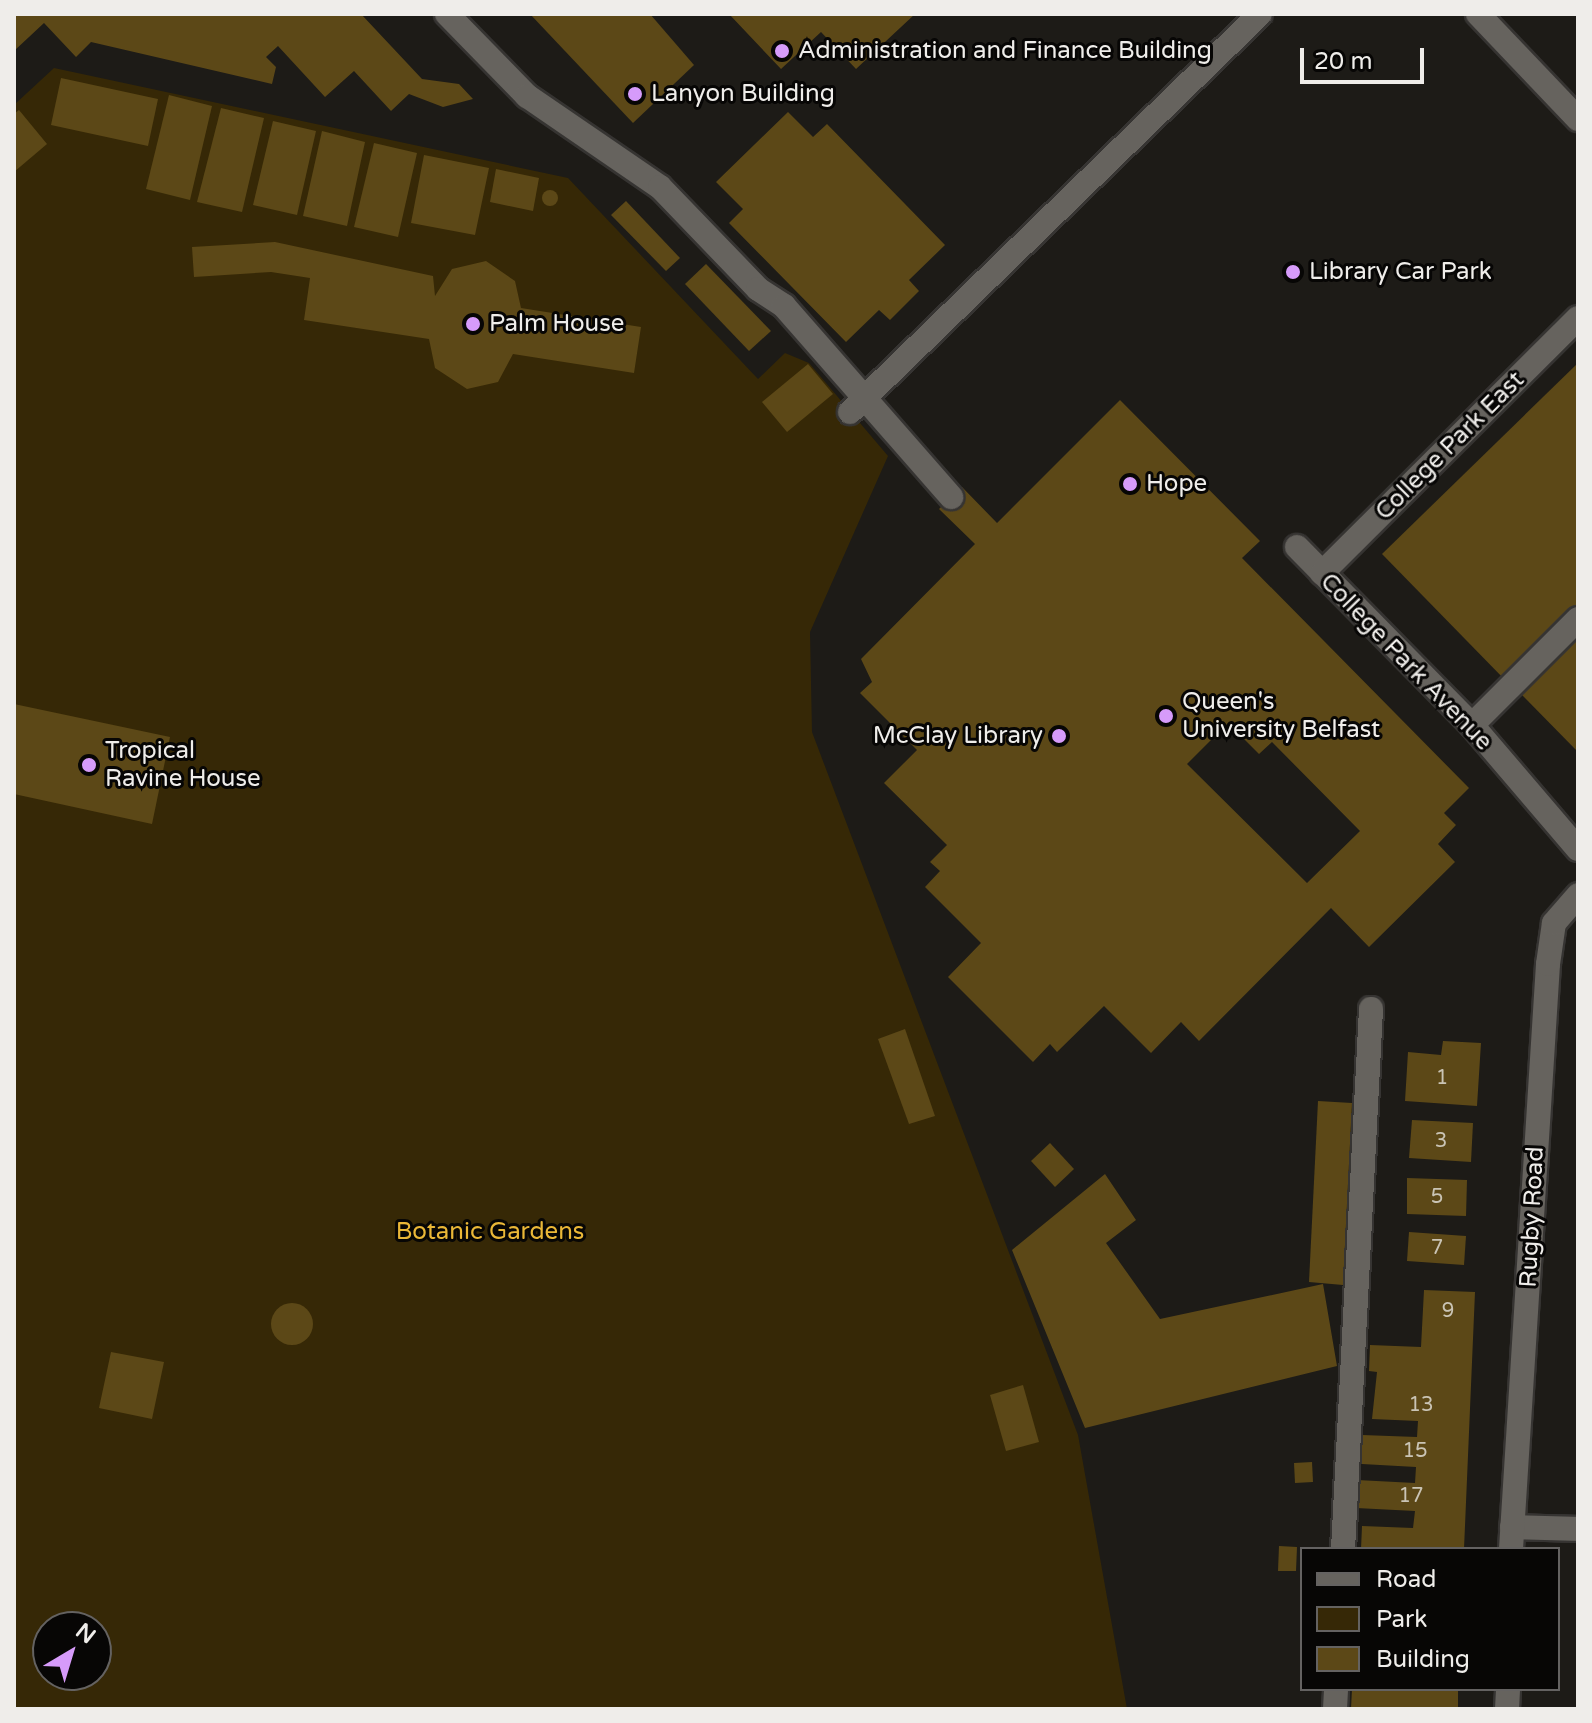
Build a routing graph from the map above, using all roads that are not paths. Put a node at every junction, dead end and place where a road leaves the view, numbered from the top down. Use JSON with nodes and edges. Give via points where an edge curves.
{"nodes":[{"id":1,"x":447,"y":14,"type":"edge"},
{"id":2,"x":1260,"y":14,"type":"edge"},
{"id":3,"x":1478,"y":14,"type":"edge"},
{"id":4,"x":1578,"y":119,"type":"edge"},
{"id":5,"x":1578,"y":318,"type":"edge"},
{"id":6,"x":857,"y":405,"type":"junction"},
{"id":7,"x":951,"y":497,"type":"dead end"},
{"id":8,"x":1297,"y":547,"type":"dead end"},
{"id":9,"x":1322,"y":573,"type":"junction"},
{"id":10,"x":1578,"y":619,"type":"edge"},
{"id":11,"x":1472,"y":725,"type":"junction"},
{"id":12,"x":1578,"y":849,"type":"edge"},
{"id":13,"x":1578,"y":895,"type":"edge"},
{"id":14,"x":1371,"y":1009,"type":"dead end"},
{"id":15,"x":1578,"y":1529,"type":"edge"},
{"id":16,"x":1512,"y":1538,"type":"edge"},
{"id":17,"x":1343,"y":1547,"type":"edge"}],
"edges":[{"from":1,"to":6,"type":"street","via":[[527,96],[660,187],[758,289],[784,306]]},
{"from":2,"to":6,"type":"street"},
{"from":3,"to":4,"type":"street"},
{"from":5,"to":9,"type":"street","name":"College Park East"},
{"from":6,"to":7,"type":"street"},
{"from":8,"to":9,"type":"street","name":"College Park Avenue"},
{"from":9,"to":11,"type":"street","name":"College Park Avenue"},
{"from":10,"to":11,"type":"street"},
{"from":11,"to":12,"type":"street","name":"College Park Avenue"},
{"from":13,"to":16,"type":"street","name":"Rugby Road","via":[[1554,923],[1548,964]]},
{"from":14,"to":17,"type":"street"},
{"from":15,"to":16,"type":"street"}]}
